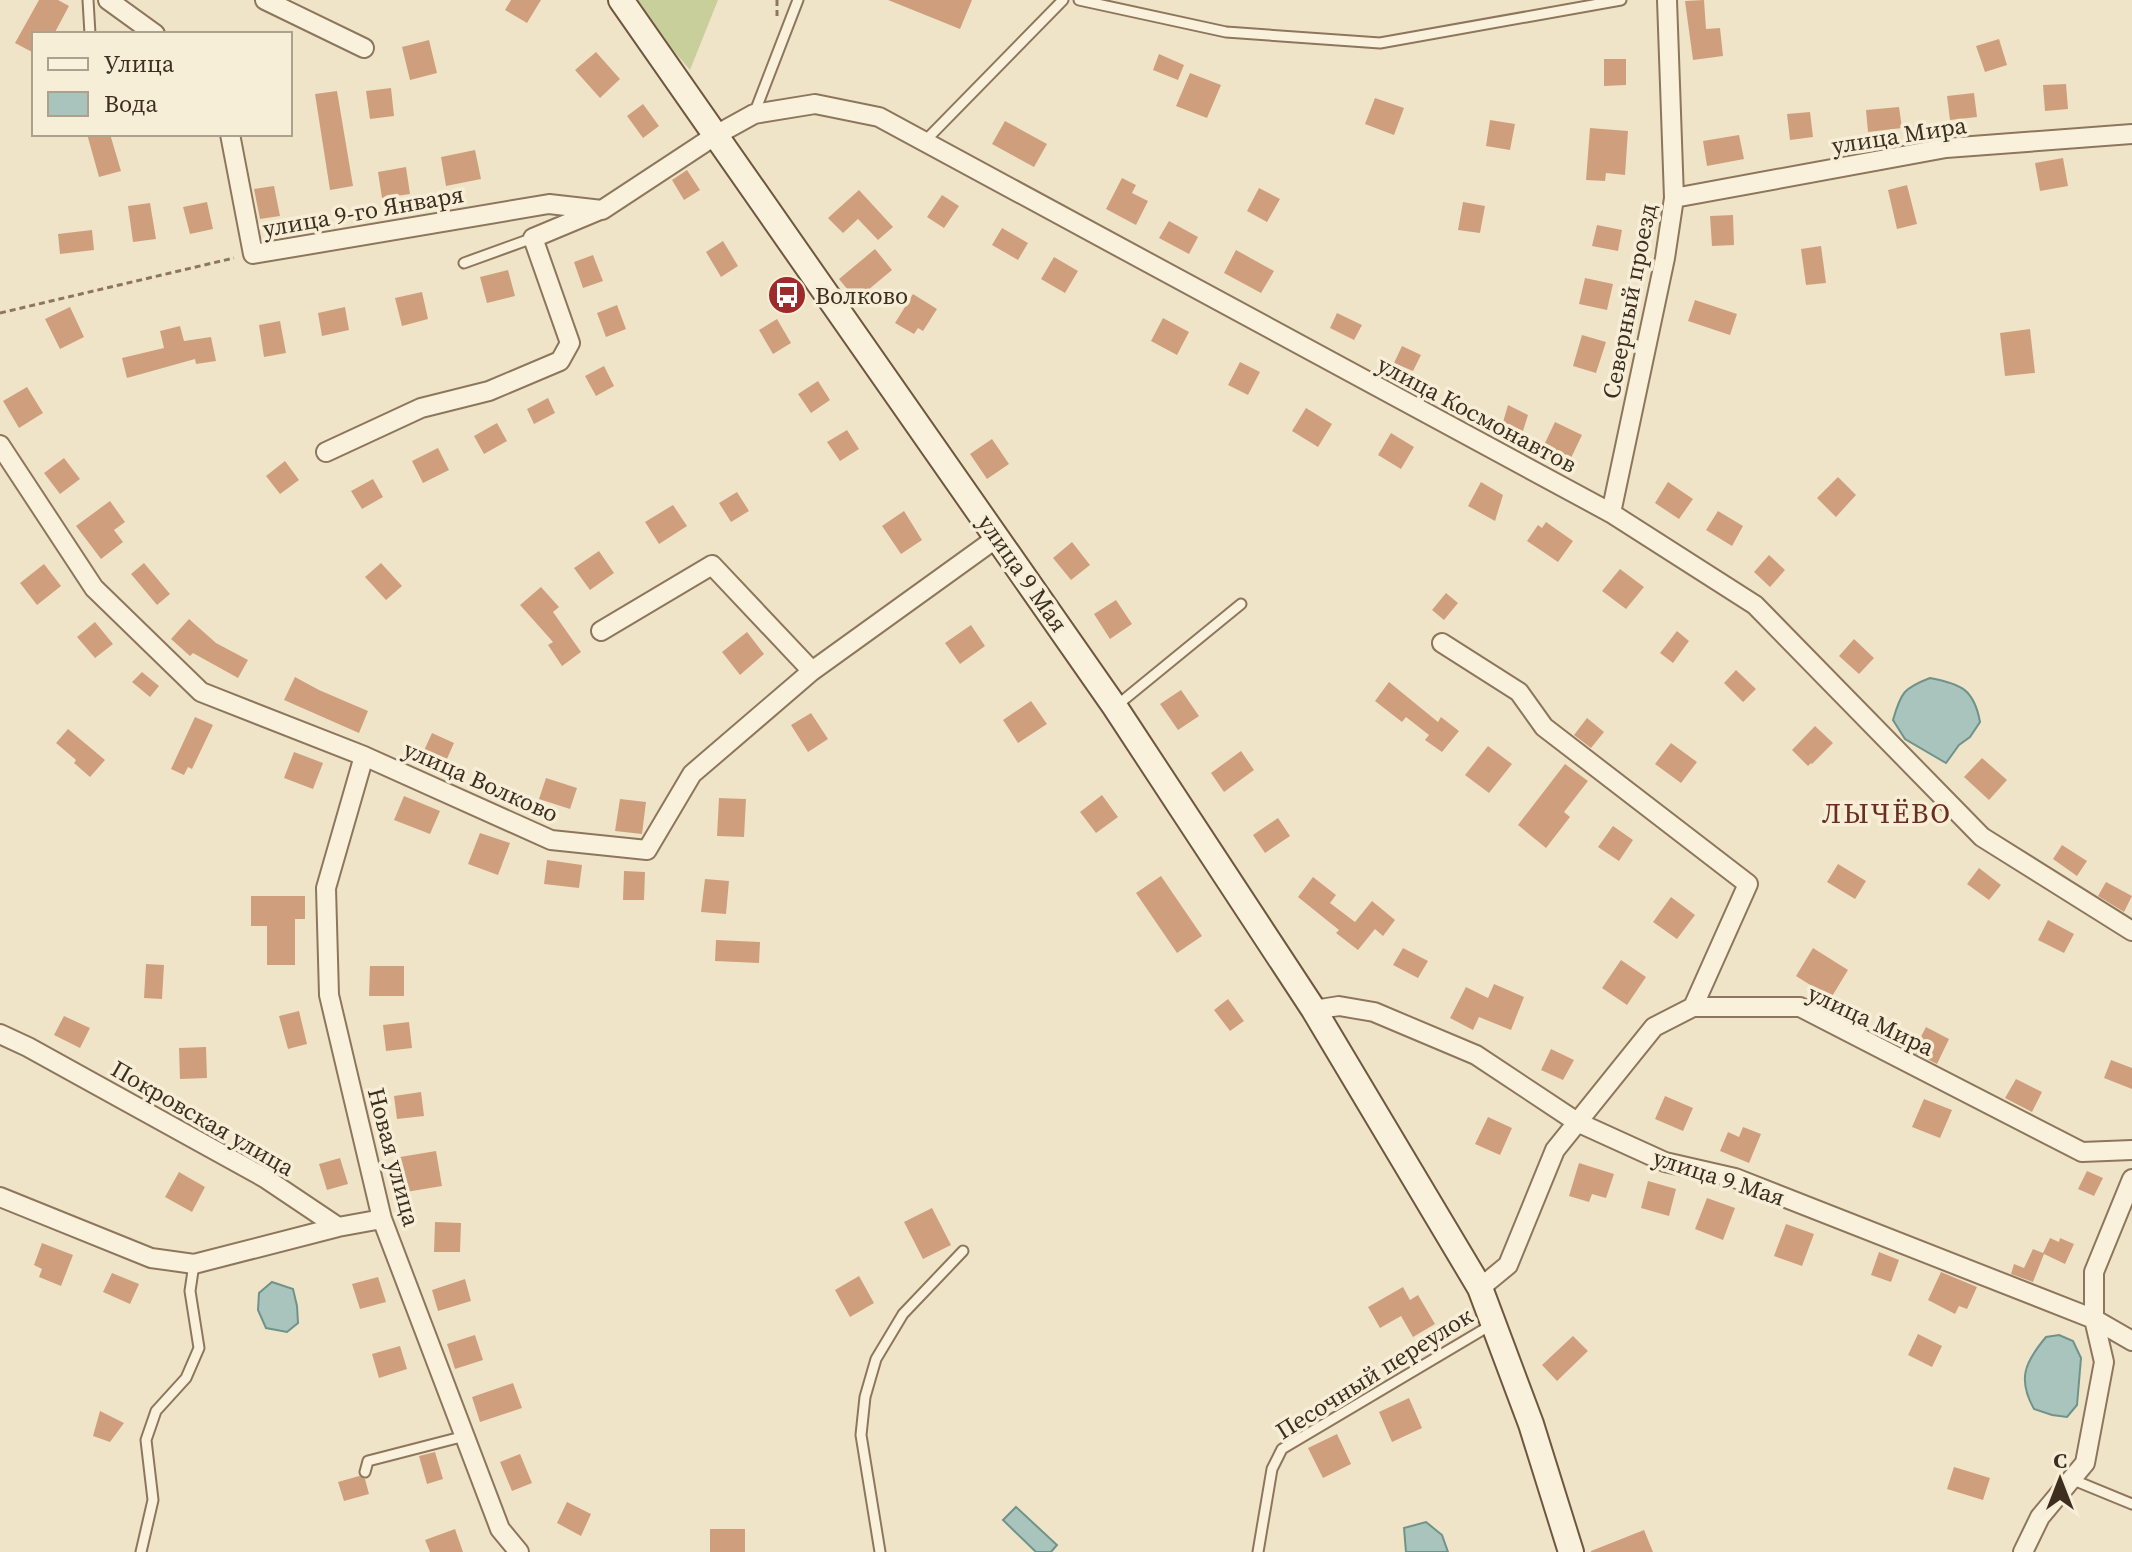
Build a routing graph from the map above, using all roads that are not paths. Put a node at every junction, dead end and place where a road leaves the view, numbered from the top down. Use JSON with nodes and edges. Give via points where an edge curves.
{"nodes":[{"id":1,"x":88,"y":0,"type":"edge"},
{"id":2,"x":265,"y":0,"type":"edge"},
{"id":3,"x":621,"y":0,"type":"edge"},
{"id":4,"x":798,"y":0,"type":"edge"},
{"id":5,"x":1063,"y":0,"type":"edge"},
{"id":6,"x":1079,"y":0,"type":"edge"},
{"id":7,"x":1621,"y":0,"type":"edge"},
{"id":8,"x":1667,"y":0,"type":"edge"},
{"id":9,"x":115,"y":1,"type":"edge"},
{"id":10,"x":90,"y":32,"type":"edge"},
{"id":11,"x":153,"y":32,"type":"edge"},
{"id":12,"x":364,"y":48,"type":"dead end"},
{"id":13,"x":754,"y":114,"type":"junction"},
{"id":14,"x":2132,"y":134,"type":"edge"},
{"id":15,"x":230,"y":136,"type":"edge"},
{"id":16,"x":719,"y":139,"type":"junction"},
{"id":17,"x":924,"y":142,"type":"junction"},
{"id":18,"x":1674,"y":198,"type":"junction"},
{"id":19,"x":602,"y":210,"type":"junction"},
{"id":20,"x":533,"y":238,"type":"junction"},
{"id":21,"x":464,"y":263,"type":"dead end"},
{"id":22,"x":0,"y":445,"type":"edge"},
{"id":23,"x":326,"y":452,"type":"dead end"},
{"id":24,"x":1611,"y":513,"type":"junction"},
{"id":25,"x":998,"y":537,"type":"junction"},
{"id":26,"x":1241,"y":604,"type":"dead end"},
{"id":27,"x":601,"y":631,"type":"dead end"},
{"id":28,"x":1442,"y":643,"type":"dead end"},
{"id":29,"x":812,"y":671,"type":"junction"},
{"id":30,"x":1115,"y":707,"type":"junction"},
{"id":31,"x":364,"y":756,"type":"junction"},
{"id":32,"x":2132,"y":931,"type":"edge"},
{"id":33,"x":1693,"y":1007,"type":"junction"},
{"id":34,"x":1314,"y":1010,"type":"junction"},
{"id":35,"x":0,"y":1034,"type":"edge"},
{"id":36,"x":1577,"y":1122,"type":"junction"},
{"id":37,"x":2132,"y":1150,"type":"edge"},
{"id":38,"x":2132,"y":1179,"type":"edge"},
{"id":39,"x":0,"y":1197,"type":"edge"},
{"id":40,"x":382,"y":1219,"type":"junction"},
{"id":41,"x":338,"y":1227,"type":"junction"},
{"id":42,"x":963,"y":1251,"type":"dead end"},
{"id":43,"x":194,"y":1264,"type":"junction"},
{"id":44,"x":1480,"y":1288,"type":"junction"},
{"id":45,"x":2094,"y":1319,"type":"junction"},
{"id":46,"x":1494,"y":1323,"type":"junction"},
{"id":47,"x":2132,"y":1341,"type":"edge"},
{"id":48,"x":465,"y":1436,"type":"junction"},
{"id":49,"x":365,"y":1472,"type":"dead end"},
{"id":50,"x":2071,"y":1479,"type":"junction"},
{"id":51,"x":2132,"y":1504,"type":"edge"},
{"id":52,"x":141,"y":1552,"type":"edge"},
{"id":53,"x":519,"y":1552,"type":"edge"},
{"id":54,"x":880,"y":1552,"type":"edge"},
{"id":55,"x":1258,"y":1552,"type":"edge"},
{"id":56,"x":1571,"y":1552,"type":"edge"},
{"id":57,"x":2023,"y":1552,"type":"edge"}],
"edges":[{"from":1,"to":10,"type":"lane"},
{"from":2,"to":12,"type":"street"},
{"from":3,"to":16,"type":"main road","name":"улица 9 Мая"},
{"from":4,"to":13,"type":"lane"},
{"from":5,"to":17,"type":"lane"},
{"from":6,"to":7,"type":"lane","via":[[1226,32],[1380,43]]},
{"from":8,"to":18,"type":"street","name":"Северный проезд"},
{"from":9,"to":11,"type":"street"},
{"from":13,"to":16,"type":"street","name":"улица Космонавтов"},
{"from":13,"to":17,"type":"street","name":"улица Космонавтов","via":[[815,104],[879,117]]},
{"from":14,"to":18,"type":"street","name":"улица Мира","via":[[1946,148]]},
{"from":15,"to":19,"type":"street","name":"улица 9-го Января","via":[[253,254],[549,204]]},
{"from":16,"to":19,"type":"street"},
{"from":16,"to":25,"type":"main road","name":"улица 9 Мая"},
{"from":17,"to":24,"type":"street","name":"улица Космонавтов"},
{"from":18,"to":24,"type":"street","name":"Северный проезд"},
{"from":19,"to":20,"type":"street"},
{"from":20,"to":21,"type":"lane"},
{"from":20,"to":23,"type":"street","via":[[570,343],[560,361],[489,391],[421,408]]},
{"from":22,"to":31,"type":"street","name":"улица Волково","via":[[94,588],[201,692]]},
{"from":24,"to":32,"type":"street","name":"улица Космонавтов","via":[[1755,605],[1982,837]]},
{"from":25,"to":29,"type":"street","name":"улица Волково"},
{"from":25,"to":30,"type":"main road","name":"улица 9 Мая"},
{"from":26,"to":30,"type":"lane"},
{"from":27,"to":29,"type":"street","via":[[712,565]]},
{"from":28,"to":33,"type":"street","via":[[1519,692],[1544,727],[1748,884]]},
{"from":29,"to":31,"type":"street","name":"улица Волково","via":[[692,774],[647,850],[551,840]]},
{"from":30,"to":34,"type":"main road","name":"улица 9 Мая"},
{"from":31,"to":40,"type":"street","name":"Новая улица","via":[[326,888],[329,995]]},
{"from":33,"to":36,"type":"street","name":"улица Мира","via":[[1654,1027]]},
{"from":33,"to":37,"type":"street","name":"улица Мира","via":[[1800,1007],[2082,1152]]},
{"from":34,"to":36,"type":"street","name":"улица 9 Мая","via":[[1339,1006],[1374,1012],[1476,1055]]},
{"from":34,"to":44,"type":"main road","name":"улица 9 Мая"},
{"from":35,"to":41,"type":"street","name":"Покровская улица","via":[[265,1178]]},
{"from":36,"to":44,"type":"street","name":"улица Мира","via":[[1555,1150],[1508,1265]]},
{"from":36,"to":45,"type":"street","name":"улица 9 Мая","via":[[1665,1162],[1735,1178]]},
{"from":38,"to":45,"type":"street","via":[[2094,1272]]},
{"from":39,"to":43,"type":"street","via":[[151,1258]]},
{"from":40,"to":41,"type":"street"},
{"from":40,"to":48,"type":"street","name":"Новая улица"},
{"from":41,"to":43,"type":"street"},
{"from":42,"to":54,"type":"lane","via":[[903,1314],[876,1359],[865,1397],[861,1435]]},
{"from":43,"to":52,"type":"lane","via":[[190,1291],[199,1348],[186,1378],[156,1411],[146,1440],[153,1500]]},
{"from":44,"to":46,"type":"main road","name":"улица 9 Мая"},
{"from":45,"to":47,"type":"street","name":"улица 9 Мая"},
{"from":45,"to":50,"type":"street","via":[[2104,1362],[2085,1463]]},
{"from":46,"to":55,"type":"lane","name":"Песочный переулок","via":[[1282,1449],[1272,1469]]},
{"from":46,"to":56,"type":"main road","name":"улица 9 Мая"},
{"from":48,"to":49,"type":"lane","via":[[368,1461]]},
{"from":48,"to":53,"type":"street","name":"Новая улица","via":[[500,1529]]},
{"from":50,"to":51,"type":"lane"},
{"from":50,"to":57,"type":"street","via":[[2040,1517]]}]}
